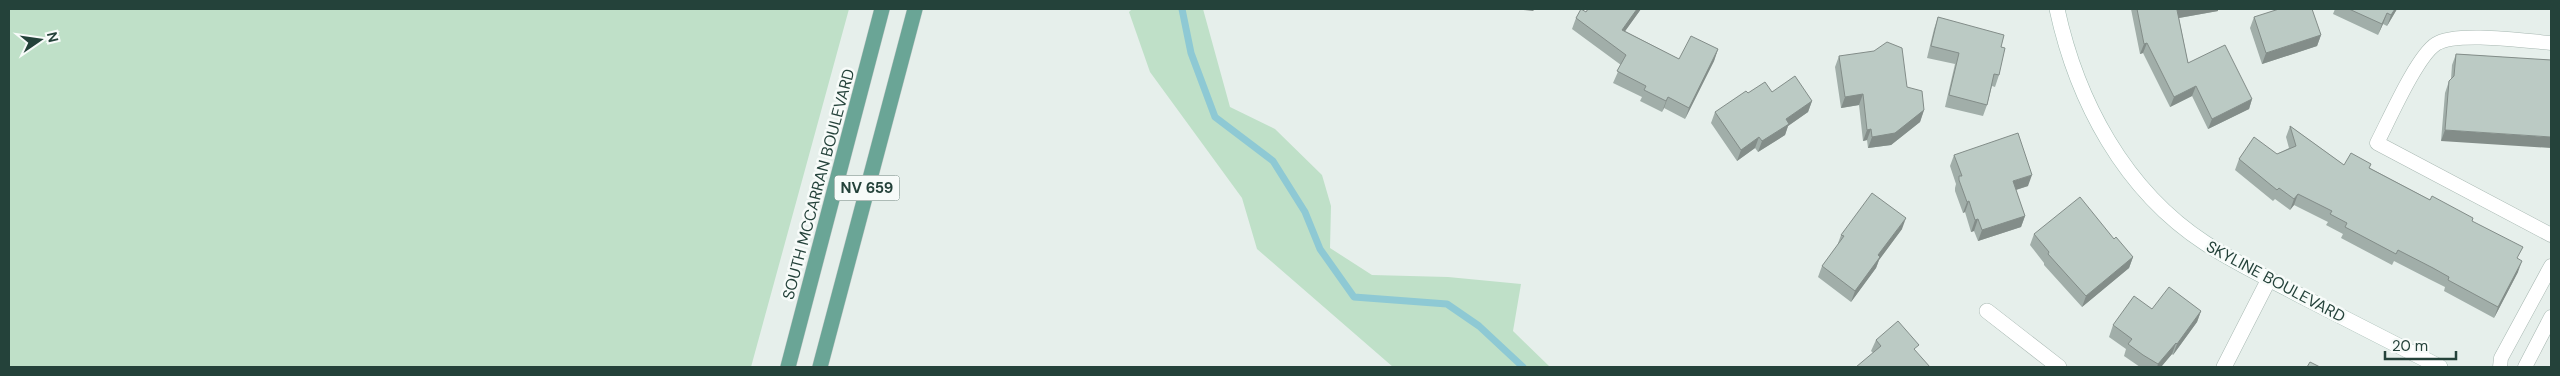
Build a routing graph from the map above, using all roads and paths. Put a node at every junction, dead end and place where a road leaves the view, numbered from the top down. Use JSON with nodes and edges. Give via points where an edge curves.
{"nodes":[{"id":1,"x":882,"y":9,"type":"edge"},
{"id":2,"x":915,"y":9,"type":"edge"},
{"id":3,"x":2057,"y":9,"type":"edge"},
{"id":4,"x":2551,"y":43,"type":"edge"},
{"id":5,"x":2551,"y":235,"type":"edge"},
{"id":6,"x":2551,"y":266,"type":"edge"},
{"id":7,"x":2269,"y":279,"type":"junction"},
{"id":8,"x":1987,"y":311,"type":"dead end"},
{"id":9,"x":2551,"y":317,"type":"edge"},
{"id":10,"x":788,"y":367,"type":"edge"},
{"id":11,"x":820,"y":367,"type":"edge"},
{"id":12,"x":2059,"y":367,"type":"edge"},
{"id":13,"x":2224,"y":367,"type":"edge"},
{"id":14,"x":2440,"y":367,"type":"edge"},
{"id":15,"x":2500,"y":367,"type":"edge"},
{"id":16,"x":2525,"y":367,"type":"edge"}],
"edges":[{"from":1,"to":10,"type":"main road","name":"SOUTH MCCARRAN BOULEVARD","number":"NV 659"},
{"from":2,"to":11,"type":"main road","number":"NV 659"},
{"from":3,"to":7,"type":"street","name":"SKYLINE BOULEVARD","via":[[2069,59],[2084,98],[2104,137],[2132,176],[2161,207],[2204,242]]},
{"from":4,"to":5,"type":"lane","via":[[2467,37],[2437,43],[2421,62],[2377,143]]},
{"from":6,"to":15,"type":"lane","via":[[2501,358]]},
{"from":7,"to":13,"type":"street"},
{"from":7,"to":14,"type":"street","name":"SKYLINE BOULEVARD"},
{"from":8,"to":12,"type":"street"},
{"from":9,"to":16,"type":"lane"}]}
